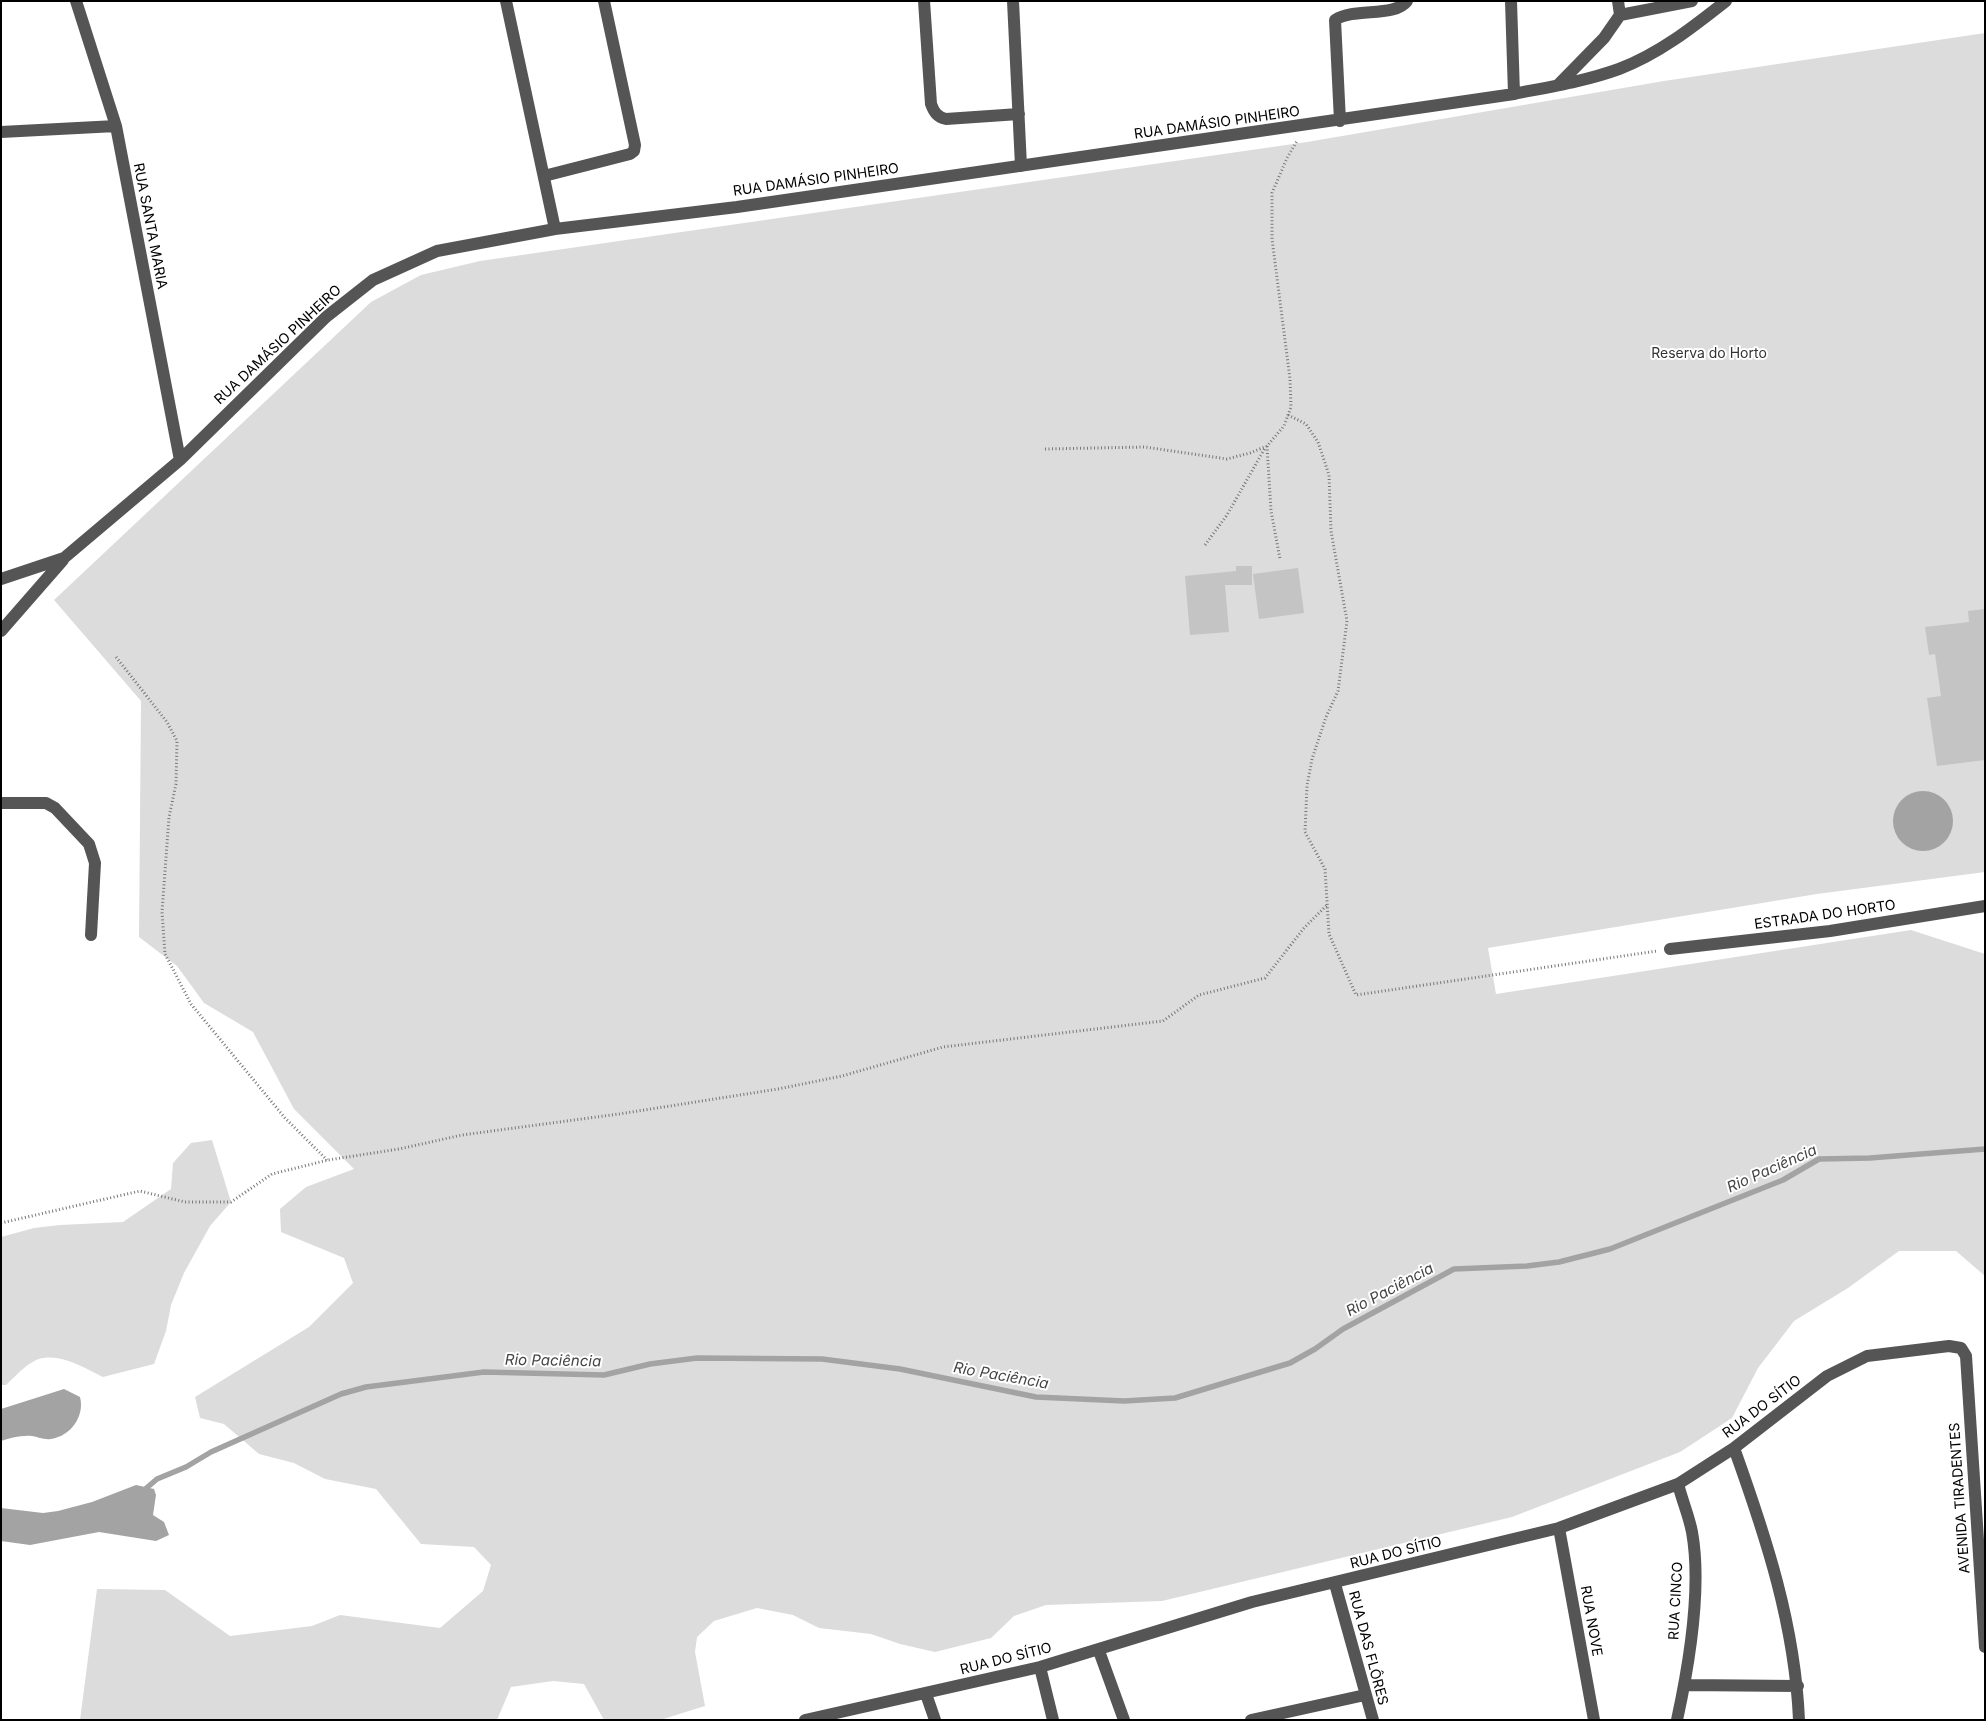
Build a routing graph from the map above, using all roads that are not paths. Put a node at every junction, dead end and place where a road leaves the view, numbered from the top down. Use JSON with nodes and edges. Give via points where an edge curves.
{"nodes":[{"id":1,"x":76,"y":1,"type":"edge"},
{"id":2,"x":506,"y":1,"type":"edge"},
{"id":3,"x":604,"y":1,"type":"edge"},
{"id":4,"x":924,"y":1,"type":"edge"},
{"id":5,"x":1013,"y":1,"type":"edge"},
{"id":6,"x":1408,"y":1,"type":"edge"},
{"id":7,"x":1511,"y":1,"type":"edge"},
{"id":8,"x":1618,"y":1,"type":"edge"},
{"id":9,"x":1692,"y":1,"type":"edge"},
{"id":10,"x":1726,"y":1,"type":"edge"},
{"id":11,"x":1351,"y":7,"type":"edge"},
{"id":12,"x":1620,"y":15,"type":"junction"},
{"id":13,"x":1557,"y":86,"type":"junction"},
{"id":14,"x":1514,"y":94,"type":"junction"},
{"id":15,"x":1019,"y":114,"type":"junction"},
{"id":16,"x":1340,"y":120,"type":"junction"},
{"id":17,"x":116,"y":126,"type":"junction"},
{"id":18,"x":1,"y":132,"type":"edge"},
{"id":19,"x":1021,"y":166,"type":"junction"},
{"id":20,"x":544,"y":176,"type":"junction"},
{"id":21,"x":555,"y":229,"type":"junction"},
{"id":22,"x":180,"y":460,"type":"junction"},
{"id":23,"x":64,"y":558,"type":"junction"},
{"id":24,"x":1,"y":579,"type":"edge"},
{"id":25,"x":1,"y":631,"type":"edge"},
{"id":26,"x":1,"y":803,"type":"edge"},
{"id":27,"x":1985,"y":906,"type":"edge"},
{"id":28,"x":91,"y":935,"type":"dead end"},
{"id":29,"x":1670,"y":949,"type":"road end"},
{"id":30,"x":1961,"y":1348,"type":"joint"},
{"id":31,"x":1734,"y":1448,"type":"junction"},
{"id":32,"x":1678,"y":1484,"type":"junction"},
{"id":33,"x":1559,"y":1528,"type":"junction"},
{"id":34,"x":1335,"y":1584,"type":"junction"},
{"id":35,"x":1985,"y":1647,"type":"edge"},
{"id":36,"x":1099,"y":1651,"type":"junction"},
{"id":37,"x":1040,"y":1668,"type":"junction"},
{"id":38,"x":1684,"y":1685,"type":"junction"},
{"id":39,"x":1798,"y":1686,"type":"junction"},
{"id":40,"x":926,"y":1694,"type":"junction"},
{"id":41,"x":1365,"y":1695,"type":"junction"},
{"id":42,"x":806,"y":1720,"type":"edge"},
{"id":43,"x":935,"y":1720,"type":"edge"},
{"id":44,"x":1054,"y":1720,"type":"edge"},
{"id":45,"x":1124,"y":1720,"type":"edge"},
{"id":46,"x":1250,"y":1720,"type":"edge"},
{"id":47,"x":1373,"y":1720,"type":"edge"},
{"id":48,"x":1594,"y":1720,"type":"edge"},
{"id":49,"x":1677,"y":1720,"type":"edge"},
{"id":50,"x":1799,"y":1720,"type":"edge"}],
"edges":[{"from":1,"to":17,"type":"street","name":"RUA SANTA MARIA"},
{"from":2,"to":20,"type":"street"},
{"from":3,"to":20,"type":"street","via":[[634,151]]},
{"from":4,"to":15,"type":"street","via":[[931,104],[939,118]]},
{"from":5,"to":15,"type":"street"},
{"from":6,"to":11,"type":"street","via":[[1396,9]]},
{"from":7,"to":14,"type":"street"},
{"from":8,"to":12,"type":"street"},
{"from":9,"to":12,"type":"street"},
{"from":10,"to":13,"type":"street","name":"RUA DAMÁSIO PINHEIRO","via":[[1641,59],[1619,69]]},
{"from":11,"to":16,"type":"street","via":[[1335,20],[1334,28]]},
{"from":12,"to":13,"type":"street","via":[[1592,51]]},
{"from":13,"to":14,"type":"street","name":"RUA DAMÁSIO PINHEIRO"},
{"from":14,"to":16,"type":"street","name":"RUA DAMÁSIO PINHEIRO"},
{"from":15,"to":19,"type":"street"},
{"from":16,"to":19,"type":"street","name":"RUA DAMÁSIO PINHEIRO"},
{"from":17,"to":18,"type":"street"},
{"from":17,"to":22,"type":"street","name":"RUA SANTA MARIA"},
{"from":19,"to":21,"type":"street","name":"RUA DAMÁSIO PINHEIRO","via":[[737,207]]},
{"from":20,"to":21,"type":"street"},
{"from":21,"to":22,"type":"street","name":"RUA DAMÁSIO PINHEIRO","via":[[437,252],[372,280],[326,317]]},
{"from":22,"to":23,"type":"street","name":"RUA DAMÁSIO PINHEIRO"},
{"from":23,"to":24,"type":"street","name":"RUA DAMÁSIO PINHEIRO"},
{"from":23,"to":25,"type":"street"},
{"from":26,"to":28,"type":"street","via":[[46,803],[90,844],[95,863]]},
{"from":27,"to":29,"type":"street","name":"ESTRADA DO HORTO","via":[[1830,931]]},
{"from":30,"to":31,"type":"street","name":"RUA DO SÍTIO","via":[[1949,1346],[1867,1356],[1827,1376]]},
{"from":30,"to":35,"type":"street","name":"AVENIDA TIRADENTES","via":[[1966,1356]]},
{"from":31,"to":32,"type":"street","name":"RUA DO SÍTIO"},
{"from":31,"to":39,"type":"street","via":[[1765,1534],[1793,1647]]},
{"from":32,"to":33,"type":"street","name":"RUA DO SÍTIO"},
{"from":32,"to":38,"type":"street","name":"RUA CINCO","via":[[1692,1533],[1695,1587]]},
{"from":33,"to":34,"type":"street","name":"RUA DO SÍTIO"},
{"from":33,"to":48,"type":"street","name":"RUA NOVE"},
{"from":34,"to":36,"type":"street","name":"RUA DO SÍTIO","via":[[1252,1602]]},
{"from":34,"to":41,"type":"street","name":"RUA DAS FLÔRES"},
{"from":36,"to":37,"type":"street","name":"RUA DO SÍTIO"},
{"from":36,"to":45,"type":"street"},
{"from":37,"to":40,"type":"street","name":"RUA DO SÍTIO"},
{"from":37,"to":44,"type":"street"},
{"from":38,"to":39,"type":"street"},
{"from":38,"to":49,"type":"street","name":"RUA CINCO"},
{"from":39,"to":50,"type":"street"},
{"from":40,"to":42,"type":"street","name":"RUA DO SÍTIO"},
{"from":40,"to":43,"type":"street"},
{"from":41,"to":46,"type":"street"},
{"from":41,"to":47,"type":"street","name":"RUA DAS FLÔRES"}]}
